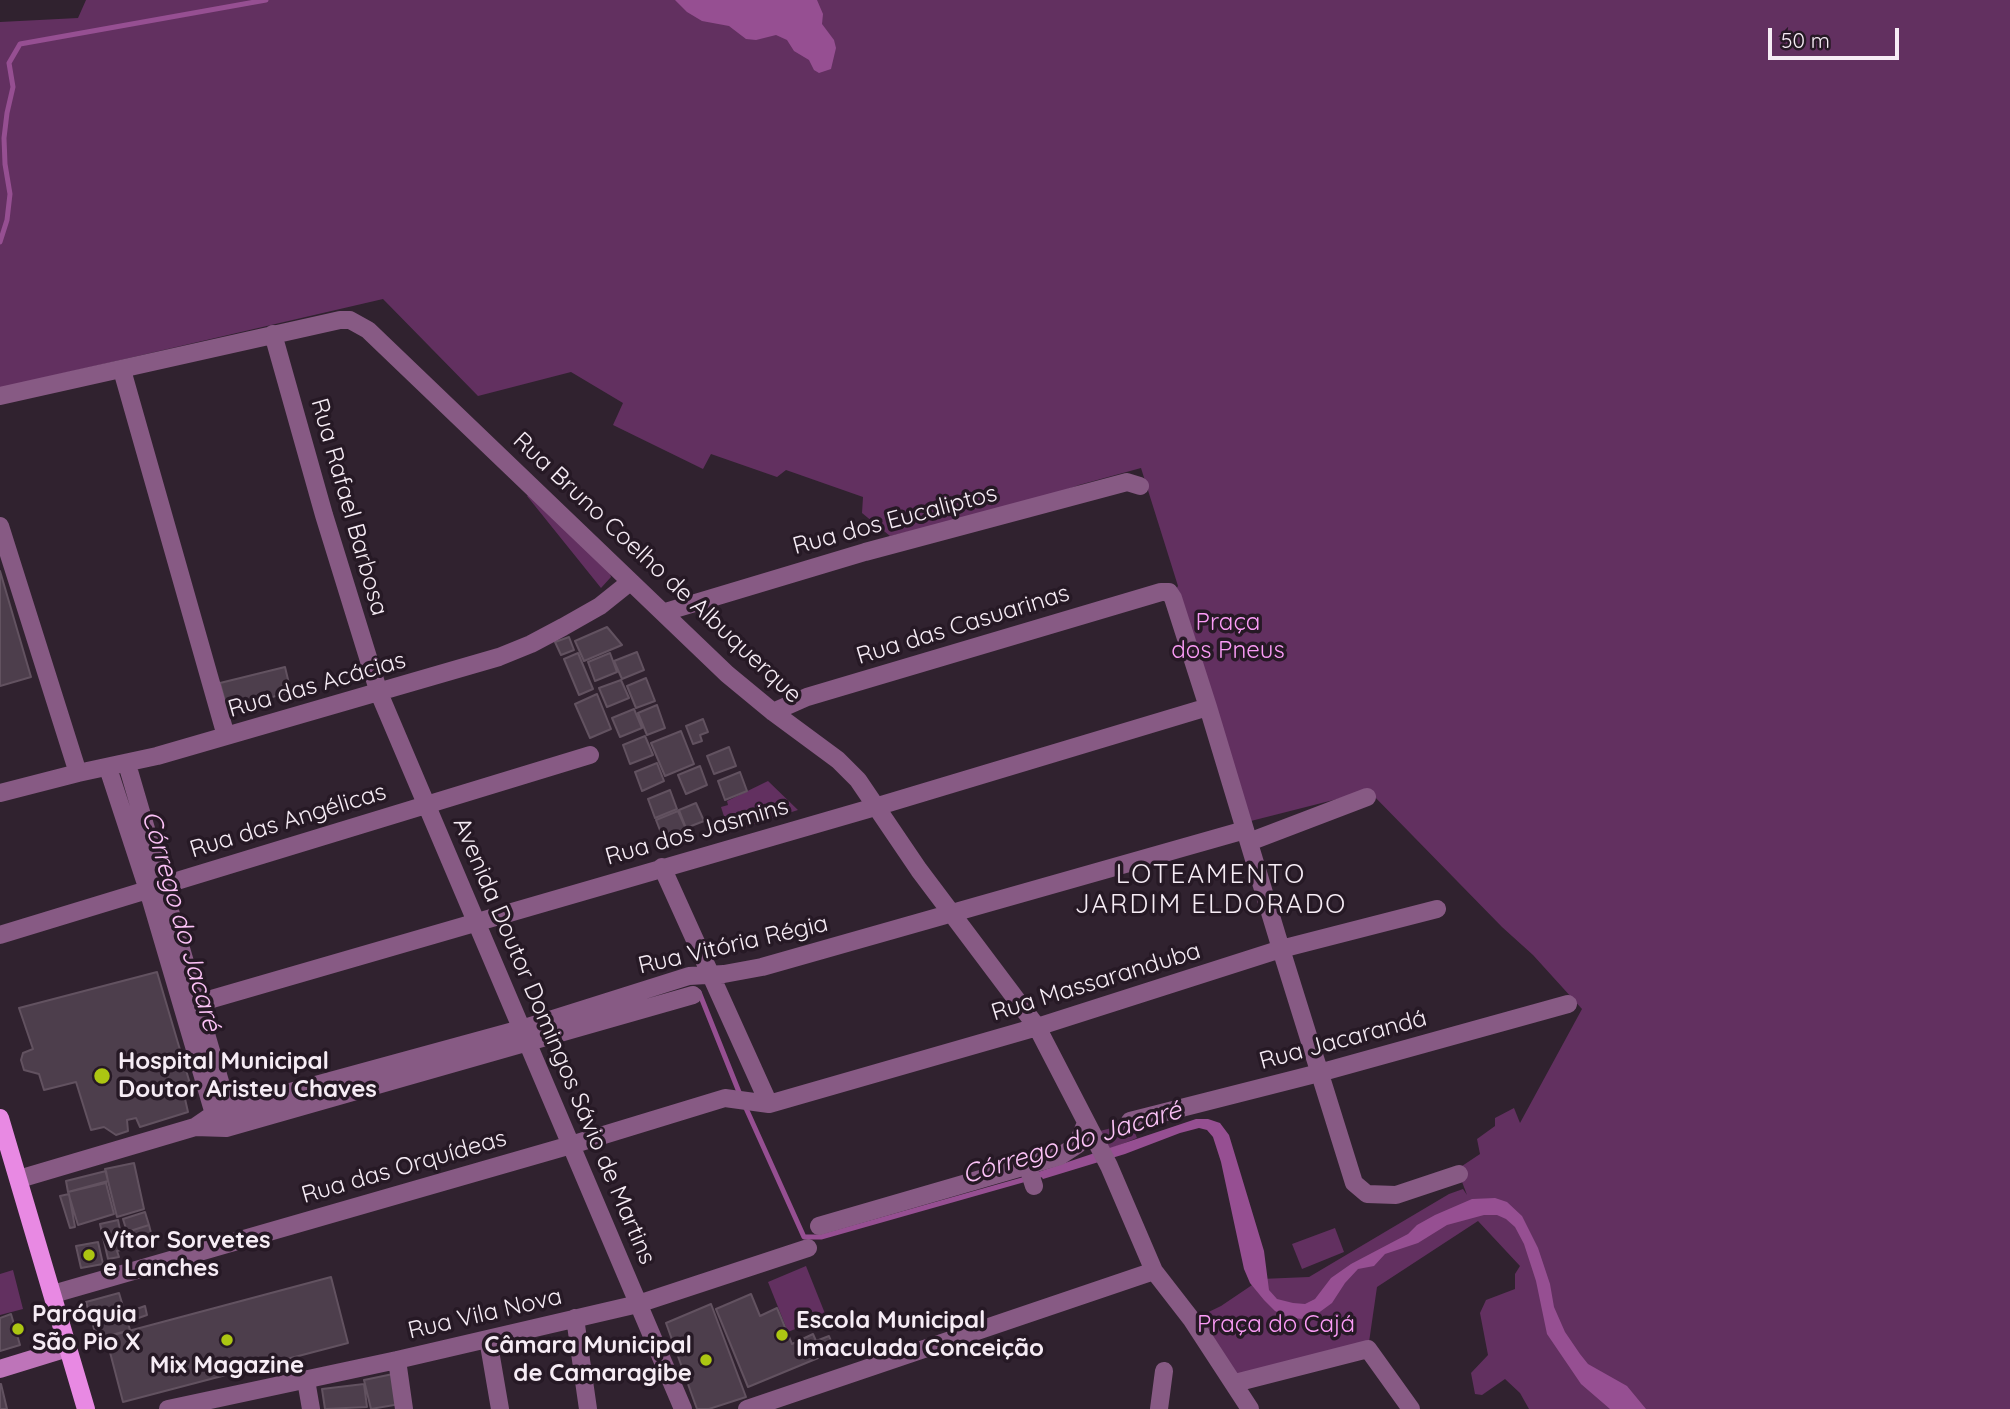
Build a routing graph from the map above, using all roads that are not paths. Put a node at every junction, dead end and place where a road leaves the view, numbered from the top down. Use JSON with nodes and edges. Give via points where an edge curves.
{"nodes":[{"id":1,"x":273,"y":334,"type":"junction"},
{"id":2,"x":122,"y":370,"type":"junction"},
{"id":3,"x":0,"y":396,"type":"edge"},
{"id":4,"x":1140,"y":485,"type":"dead end"},
{"id":5,"x":0,"y":526,"type":"edge"},
{"id":6,"x":630,"y":582,"type":"junction"},
{"id":7,"x":665,"y":612,"type":"junction"},
{"id":8,"x":379,"y":693,"type":"junction"},
{"id":9,"x":1208,"y":707,"type":"junction"},
{"id":10,"x":773,"y":712,"type":"junction"},
{"id":11,"x":226,"y":736,"type":"junction"},
{"id":12,"x":590,"y":755,"type":"dead end"},
{"id":13,"x":127,"y":764,"type":"junction"},
{"id":14,"x":108,"y":768,"type":"junction"},
{"id":15,"x":78,"y":773,"type":"junction"},
{"id":16,"x":0,"y":793,"type":"edge"},
{"id":17,"x":1367,"y":797,"type":"dead end"},
{"id":18,"x":427,"y":803,"type":"junction"},
{"id":19,"x":875,"y":807,"type":"junction"},
{"id":20,"x":1247,"y":836,"type":"junction"},
{"id":21,"x":662,"y":867,"type":"junction"},
{"id":22,"x":156,"y":888,"type":"junction"},
{"id":23,"x":1437,"y":909,"type":"dead end"},
{"id":24,"x":952,"y":914,"type":"junction"},
{"id":25,"x":476,"y":921,"type":"junction"},
{"id":26,"x":0,"y":935,"type":"edge"},
{"id":27,"x":1280,"y":949,"type":"junction"},
{"id":28,"x":709,"y":974,"type":"junction"},
{"id":29,"x":693,"y":995,"type":"dead end"},
{"id":30,"x":198,"y":1003,"type":"junction"},
{"id":31,"x":1568,"y":1004,"type":"dead end"},
{"id":32,"x":1037,"y":1027,"type":"junction"},
{"id":33,"x":524,"y":1036,"type":"junction"},
{"id":34,"x":1319,"y":1073,"type":"junction"},
{"id":35,"x":766,"y":1104,"type":"junction"},
{"id":36,"x":222,"y":1117,"type":"junction"},
{"id":37,"x":0,"y":1118,"type":"edge"},
{"id":38,"x":1130,"y":1121,"type":"dead end"},
{"id":39,"x":1088,"y":1127,"type":"junction"},
{"id":40,"x":571,"y":1145,"type":"junction"},
{"id":41,"x":1459,"y":1174,"type":"dead end"},
{"id":42,"x":19,"y":1179,"type":"junction"},
{"id":43,"x":819,"y":1226,"type":"dead end"},
{"id":44,"x":808,"y":1248,"type":"dead end"},
{"id":45,"x":1154,"y":1271,"type":"junction"},
{"id":46,"x":52,"y":1294,"type":"junction"},
{"id":47,"x":638,"y":1304,"type":"junction"},
{"id":48,"x":575,"y":1318,"type":"junction"},
{"id":49,"x":488,"y":1339,"type":"junction"},
{"id":50,"x":68,"y":1349,"type":"junction"},
{"id":51,"x":397,"y":1360,"type":"junction"},
{"id":52,"x":0,"y":1369,"type":"edge"},
{"id":53,"x":1164,"y":1371,"type":"dead end"},
{"id":54,"x":306,"y":1380,"type":"junction"},
{"id":55,"x":1235,"y":1383,"type":"junction"},
{"id":56,"x":213,"y":1404,"type":"edge"},
{"id":57,"x":86,"y":1409,"type":"edge"},
{"id":58,"x":167,"y":1409,"type":"edge"},
{"id":59,"x":311,"y":1409,"type":"edge"},
{"id":60,"x":404,"y":1409,"type":"edge"},
{"id":61,"x":500,"y":1409,"type":"edge"},
{"id":62,"x":588,"y":1409,"type":"edge"},
{"id":63,"x":683,"y":1409,"type":"edge"},
{"id":64,"x":747,"y":1409,"type":"edge"},
{"id":65,"x":1159,"y":1409,"type":"edge"},
{"id":66,"x":1250,"y":1409,"type":"edge"},
{"id":67,"x":1411,"y":1409,"type":"edge"}],
"edges":[{"from":1,"to":2,"type":"street","name":"Rua Bruno Coelho de Albuquerque"},
{"from":1,"to":6,"type":"street","name":"Rua Bruno Coelho de Albuquerque","via":[[340,320],[359,324]]},
{"from":1,"to":8,"type":"street","name":"Rua Rafael Barbosa"},
{"from":2,"to":3,"type":"street","name":"Rua Bruno Coelho de Albuquerque"},
{"from":2,"to":11,"type":"street"},
{"from":4,"to":7,"type":"street","name":"Rua dos Eucaliptos","via":[[1127,482],[865,552]]},
{"from":5,"to":15,"type":"street"},
{"from":6,"to":7,"type":"street","name":"Rua Bruno Coelho de Albuquerque"},
{"from":6,"to":8,"type":"street","name":"Rua das Acácias","via":[[600,606],[531,645]]},
{"from":7,"to":10,"type":"street","name":"Rua Bruno Coelho de Albuquerque"},
{"from":8,"to":11,"type":"street","name":"Rua das Acácias"},
{"from":8,"to":18,"type":"street","name":"Avenida Doutor Domingos Sávio de Martins"},
{"from":9,"to":10,"type":"street","name":"Rua das Casuarinas","via":[[1173,598],[1169,592],[1161,592],[807,697]]},
{"from":9,"to":19,"type":"street","name":"Rua dos Jasmins"},
{"from":9,"to":20,"type":"street"},
{"from":10,"to":19,"type":"street","name":"Rua Bruno Coelho de Albuquerque","via":[[838,760]]},
{"from":11,"to":13,"type":"street","name":"Rua das Acácias"},
{"from":12,"to":18,"type":"street","name":"Rua das Angélicas"},
{"from":13,"to":14,"type":"street","name":"Rua das Acácias"},
{"from":13,"to":22,"type":"street"},
{"from":14,"to":15,"type":"street","name":"Rua das Acácias"},
{"from":14,"to":22,"type":"street"},
{"from":15,"to":16,"type":"street","name":"Rua das Acácias"},
{"from":17,"to":20,"type":"street","name":"Rua Vitória Régia"},
{"from":18,"to":22,"type":"street","name":"Rua das Angélicas"},
{"from":18,"to":25,"type":"street","name":"Avenida Doutor Domingos Sávio de Martins"},
{"from":19,"to":21,"type":"street","name":"Rua dos Jasmins"},
{"from":19,"to":24,"type":"street","name":"Rua Bruno Coelho de Albuquerque"},
{"from":20,"to":24,"type":"street","name":"Rua Vitória Régia"},
{"from":20,"to":27,"type":"street"},
{"from":21,"to":25,"type":"street","name":"Rua dos Jasmins"},
{"from":21,"to":28,"type":"street"},
{"from":22,"to":26,"type":"street","name":"Rua das Angélicas"},
{"from":22,"to":30,"type":"street"},
{"from":22,"to":36,"type":"street"},
{"from":23,"to":27,"type":"street","name":"Rua Massaranduba"},
{"from":24,"to":28,"type":"street","name":"Rua Vitória Régia","via":[[762,967]]},
{"from":24,"to":32,"type":"street","name":"Rua Bruno Coelho de Albuquerque"},
{"from":25,"to":30,"type":"street","name":"Rua dos Jasmins"},
{"from":25,"to":33,"type":"street","name":"Avenida Doutor Domingos Sávio de Martins"},
{"from":27,"to":32,"type":"street","name":"Rua Massaranduba"},
{"from":27,"to":34,"type":"street"},
{"from":28,"to":33,"type":"street","name":"Rua Vitória Régia","via":[[689,976]]},
{"from":28,"to":35,"type":"street"},
{"from":29,"to":33,"type":"street","name":"Rua Vitória Régia"},
{"from":30,"to":36,"type":"street"},
{"from":31,"to":34,"type":"street","name":"Rua Jacarandá"},
{"from":32,"to":35,"type":"street","name":"Rua Massaranduba"},
{"from":32,"to":39,"type":"street","name":"Rua Bruno Coelho de Albuquerque"},
{"from":33,"to":36,"type":"street","name":"Rua Vitória Régia"},
{"from":33,"to":40,"type":"street","name":"Avenida Doutor Domingos Sávio de Martins"},
{"from":34,"to":38,"type":"street","name":"Rua Jacarandá"},
{"from":34,"to":41,"type":"street","via":[[1354,1183],[1367,1194],[1396,1195]]},
{"from":35,"to":40,"type":"street","name":"Rua das Orquídeas","via":[[724,1098]]},
{"from":36,"to":42,"type":"street","name":"Rua Vitória Régia"},
{"from":37,"to":42,"type":"main road"},
{"from":39,"to":43,"type":"street","via":[[1069,1152],[1031,1175]]},
{"from":39,"to":45,"type":"street","name":"Rua Bruno Coelho de Albuquerque"},
{"from":40,"to":46,"type":"street","name":"Rua das Orquídeas"},
{"from":40,"to":47,"type":"street","name":"Avenida Doutor Domingos Sávio de Martins"},
{"from":42,"to":46,"type":"main road"},
{"from":44,"to":47,"type":"street","name":"Rua Vila Nova"},
{"from":45,"to":55,"type":"street","name":"Rua Bruno Coelho de Albuquerque"},
{"from":45,"to":64,"type":"street"},
{"from":46,"to":50,"type":"main road"},
{"from":47,"to":48,"type":"street","name":"Rua Vila Nova"},
{"from":47,"to":63,"type":"street","name":"Avenida Doutor Domingos Sávio de Martins"},
{"from":48,"to":49,"type":"street","name":"Rua Vila Nova"},
{"from":48,"to":62,"type":"street"},
{"from":49,"to":51,"type":"street","name":"Rua Vila Nova"},
{"from":49,"to":61,"type":"street"},
{"from":50,"to":52,"type":"street"},
{"from":50,"to":57,"type":"main road"},
{"from":51,"to":54,"type":"street","name":"Rua Vila Nova"},
{"from":51,"to":60,"type":"street"},
{"from":53,"to":65,"type":"street"},
{"from":54,"to":56,"type":"street","name":"Rua Vila Nova"},
{"from":54,"to":59,"type":"street"},
{"from":55,"to":66,"type":"street","name":"Rua Bruno Coelho de Albuquerque"},
{"from":55,"to":67,"type":"street","via":[[1368,1349]]},
{"from":56,"to":58,"type":"street","name":"Rua Vila Nova"}]}
